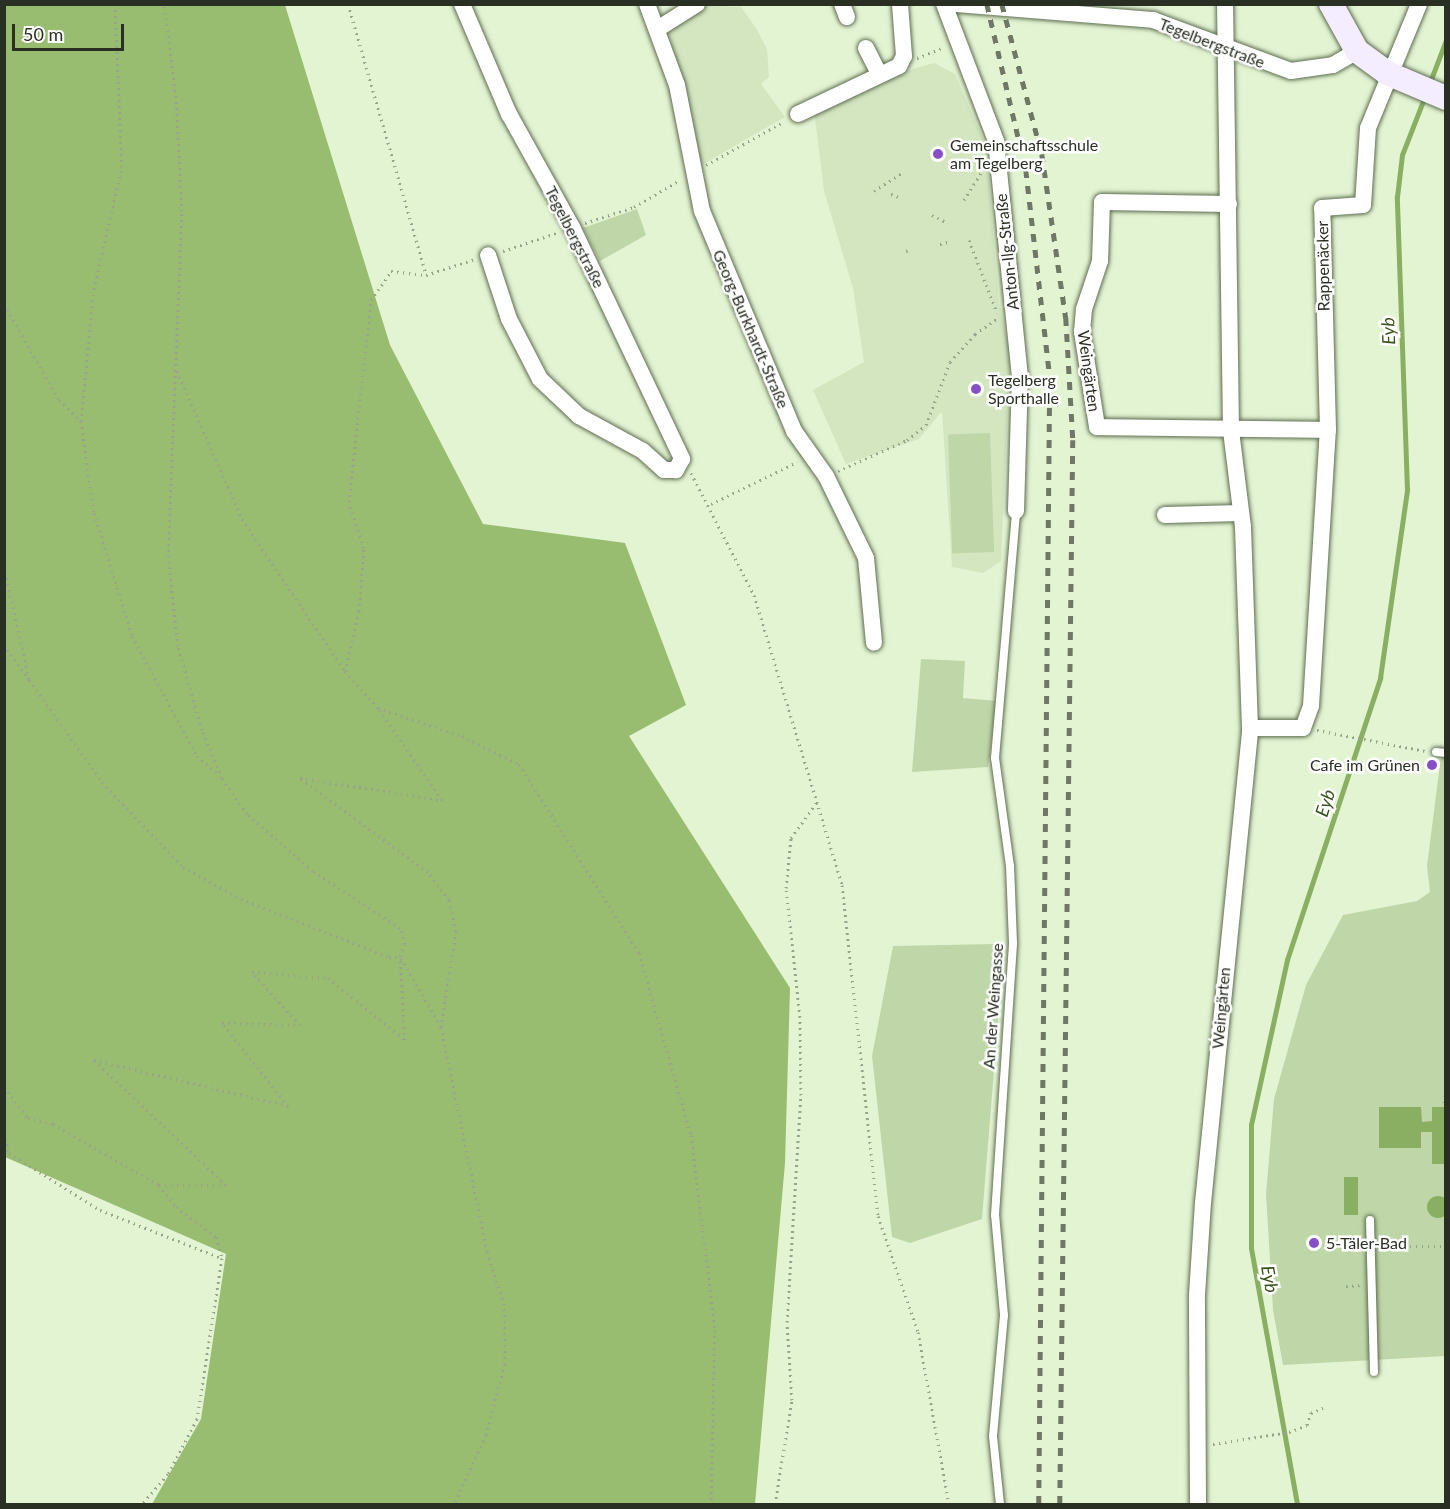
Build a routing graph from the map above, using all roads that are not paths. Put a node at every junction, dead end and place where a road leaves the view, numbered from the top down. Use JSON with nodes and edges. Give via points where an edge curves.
{"nodes":[{"id":1,"x":462,"y":4,"type":"edge"},
{"id":2,"x":647,"y":4,"type":"edge"},
{"id":3,"x":697,"y":4,"type":"edge"},
{"id":4,"x":900,"y":4,"type":"edge"},
{"id":5,"x":944,"y":4,"type":"edge"},
{"id":6,"x":955,"y":4,"type":"edge"},
{"id":7,"x":1224,"y":4,"type":"edge"},
{"id":8,"x":1330,"y":4,"type":"edge"},
{"id":9,"x":1419,"y":4,"type":"edge"},
{"id":10,"x":1058,"y":8,"type":"edge"},
{"id":11,"x":659,"y":28,"type":"junction"},
{"id":12,"x":1227,"y":46,"type":"junction"},
{"id":13,"x":866,"y":48,"type":"dead end"},
{"id":14,"x":1357,"y":51,"type":"junction"},
{"id":15,"x":878,"y":72,"type":"junction"},
{"id":16,"x":1387,"y":73,"type":"junction"},
{"id":17,"x":1446,"y":98,"type":"edge"},
{"id":18,"x":798,"y":114,"type":"road end"},
{"id":19,"x":1229,"y":204,"type":"junction"},
{"id":20,"x":489,"y":250,"type":"road end"},
{"id":21,"x":1328,"y":429,"type":"junction"},
{"id":22,"x":1232,"y":430,"type":"junction"},
{"id":23,"x":1016,"y":511,"type":"joint"},
{"id":24,"x":1242,"y":513,"type":"junction"},
{"id":25,"x":1165,"y":515,"type":"dead end"},
{"id":26,"x":874,"y":643,"type":"dead end"},
{"id":27,"x":1250,"y":728,"type":"junction"},
{"id":28,"x":1370,"y":1220,"type":"dead end"},
{"id":29,"x":1374,"y":1371,"type":"dead end"},
{"id":30,"x":1000,"y":1504,"type":"edge"},
{"id":31,"x":1198,"y":1504,"type":"edge"}],
"edges":[{"from":1,"to":20,"type":"street","name":"Tegelbergstraße","via":[[509,114],[572,227],[679,465],[664,470],[643,450],[579,416],[540,379],[509,319]]},
{"from":2,"to":11,"type":"street","name":"Georg-Burkhardt-Straße"},
{"from":3,"to":11,"type":"street"},
{"from":4,"to":15,"type":"street","via":[[904,37],[899,66]]},
{"from":5,"to":23,"type":"street","name":"Anton-Ilg-Straße","via":[[956,43],[986,105],[998,157],[1007,318],[1020,376]]},
{"from":6,"to":10,"type":"street","name":"Tegelbergstraße"},
{"from":7,"to":12,"type":"street","name":"Weingärten"},
{"from":8,"to":14,"type":"main road"},
{"from":9,"to":16,"type":"street"},
{"from":10,"to":12,"type":"street","name":"Tegelbergstraße","via":[[1153,20]]},
{"from":11,"to":26,"type":"street","name":"Georg-Burkhardt-Straße","via":[[702,212],[794,431],[826,476],[866,558]]},
{"from":12,"to":14,"type":"street","name":"Tegelbergstraße","via":[[1291,71],[1333,65]]},
{"from":12,"to":19,"type":"street","name":"Weingärten"},
{"from":13,"to":15,"type":"street"},
{"from":14,"to":16,"type":"main road"},
{"from":15,"to":18,"type":"street"},
{"from":16,"to":17,"type":"main road"},
{"from":16,"to":21,"type":"street","name":"Rappenäcker","via":[[1363,154],[1363,205],[1322,208]]},
{"from":19,"to":22,"type":"street","name":"Weingärten"},
{"from":19,"to":22,"type":"street","name":"Weingärten","via":[[1102,202],[1100,261],[1084,309],[1082,332],[1097,427]]},
{"from":21,"to":22,"type":"street"},
{"from":21,"to":27,"type":"street","name":"Rappenäcker","via":[[1311,706],[1303,728]]},
{"from":22,"to":24,"type":"street","name":"Weingärten"},
{"from":23,"to":30,"type":"lane","name":"An der Weingasse","via":[[995,758],[1010,866],[1013,944],[995,1215],[1004,1315],[993,1436]]},
{"from":24,"to":25,"type":"street"},
{"from":24,"to":27,"type":"street","name":"Weingärten"},
{"from":27,"to":31,"type":"street","name":"Weingärten","via":[[1203,1203]]},
{"from":28,"to":29,"type":"lane"}]}
